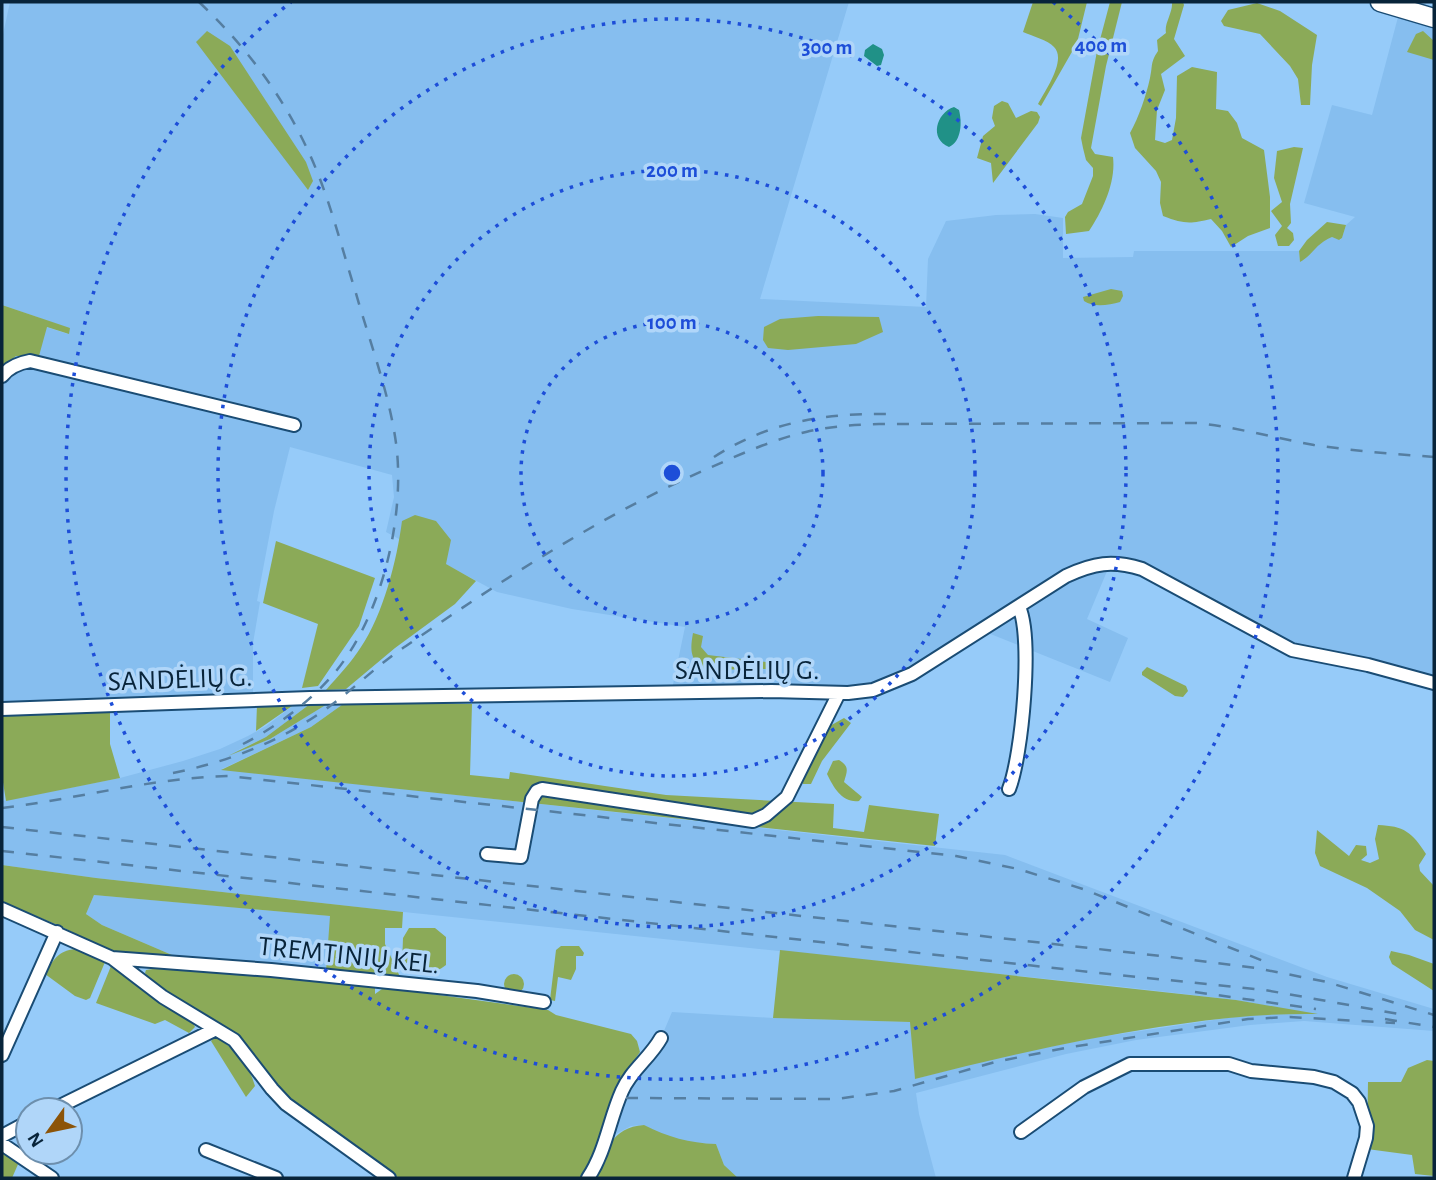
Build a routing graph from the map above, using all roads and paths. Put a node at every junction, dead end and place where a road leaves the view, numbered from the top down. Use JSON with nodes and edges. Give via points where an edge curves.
{"nodes":[{"id":1,"x":1380,"y":2,"type":"edge"},
{"id":2,"x":1434,"y":18,"type":"edge"},
{"id":3,"x":2,"y":376,"type":"edge"},
{"id":4,"x":294,"y":425,"type":"dead end"},
{"id":5,"x":1019,"y":607,"type":"junction"},
{"id":6,"x":1434,"y":683,"type":"edge"},
{"id":7,"x":839,"y":693,"type":"junction"},
{"id":8,"x":2,"y":709,"type":"edge"},
{"id":9,"x":1009,"y":789,"type":"dead end"},
{"id":10,"x":487,"y":854,"type":"dead end"},
{"id":11,"x":2,"y":909,"type":"edge"},
{"id":12,"x":57,"y":932,"type":"junction"},
{"id":13,"x":112,"y":958,"type":"junction"},
{"id":14,"x":148,"y":961,"type":"junction"},
{"id":15,"x":142,"y":981,"type":"junction"},
{"id":16,"x":544,"y":1002,"type":"dead end"},
{"id":17,"x":216,"y":1029,"type":"junction"},
{"id":18,"x":661,"y":1038,"type":"dead end"},
{"id":19,"x":2,"y":1055,"type":"edge"},
{"id":20,"x":80,"y":1096,"type":"edge"},
{"id":21,"x":1021,"y":1132,"type":"dead end"},
{"id":22,"x":2,"y":1144,"type":"edge"},
{"id":23,"x":206,"y":1150,"type":"dead end"},
{"id":24,"x":51,"y":1178,"type":"edge"},
{"id":25,"x":276,"y":1178,"type":"edge"},
{"id":26,"x":390,"y":1178,"type":"edge"},
{"id":27,"x":588,"y":1178,"type":"edge"},
{"id":28,"x":1354,"y":1178,"type":"edge"}],
"edges":[{"from":1,"to":2,"type":"main road"},
{"from":3,"to":4,"type":"street","via":[[30,361]]},
{"from":5,"to":6,"type":"street","name":"SANDĖLIŲ G.","via":[[1090,565],[1129,565],[1292,650]]},
{"from":5,"to":7,"type":"street","name":"SANDĖLIŲ G.","via":[[912,674],[873,690]]},
{"from":5,"to":9,"type":"street","via":[[1024,625],[1023,704]]},
{"from":7,"to":8,"type":"street","name":"SANDĖLIŲ G.","via":[[300,698]]},
{"from":7,"to":10,"type":"street","via":[[787,797],[753,821],[542,789],[532,799],[521,857]]},
{"from":11,"to":12,"type":"street","name":"TREMTINIŲ KEL."},
{"from":12,"to":13,"type":"street","name":"TREMTINIŲ KEL."},
{"from":12,"to":19,"type":"street"},
{"from":13,"to":14,"type":"street","name":"TREMTINIŲ KEL."},
{"from":13,"to":15,"type":"street","name":"TREMTINIŲ KEL."},
{"from":14,"to":15,"type":"street","via":[[139,968]]},
{"from":14,"to":16,"type":"street","name":"TREMTINIŲ KEL.","via":[[477,991]]},
{"from":15,"to":17,"type":"street","name":"TREMTINIŲ KEL."},
{"from":17,"to":20,"type":"street"},
{"from":17,"to":26,"type":"street","name":"TREMTINIŲ KEL.","via":[[234,1040],[286,1104]]},
{"from":18,"to":27,"type":"street","via":[[622,1090],[602,1155]]},
{"from":21,"to":28,"type":"street","via":[[1084,1087],[1130,1064],[1229,1064],[1251,1071],[1314,1077],[1352,1093],[1367,1126]]},
{"from":22,"to":24,"type":"street"},
{"from":23,"to":25,"type":"street"}]}
